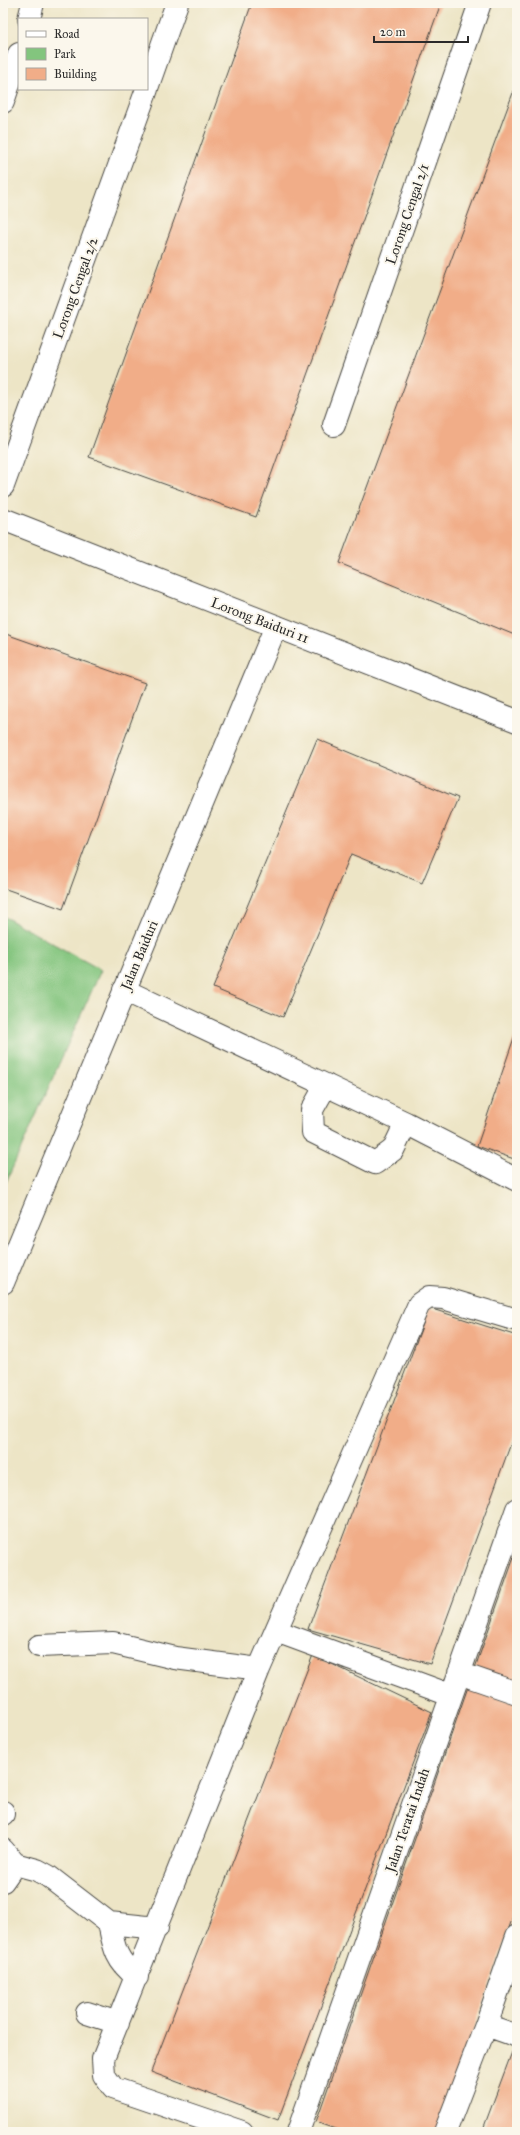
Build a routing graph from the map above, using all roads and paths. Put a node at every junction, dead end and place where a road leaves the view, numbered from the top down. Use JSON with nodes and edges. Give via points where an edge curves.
{"nodes":[{"id":1,"x":33,"y":3,"type":"edge"},
{"id":2,"x":176,"y":3,"type":"edge"},
{"id":3,"x":480,"y":3,"type":"edge"},
{"id":4,"x":29,"y":18,"type":"edge"},
{"id":5,"x":18,"y":57,"type":"edge"},
{"id":6,"x":148,"y":79,"type":"edge"},
{"id":7,"x":144,"y":90,"type":"edge"},
{"id":8,"x":3,"y":102,"type":"edge"},
{"id":9,"x":334,"y":425,"type":"dead end"},
{"id":10,"x":3,"y":486,"type":"edge"},
{"id":11,"x":3,"y":519,"type":"edge"},
{"id":12,"x":276,"y":626,"type":"junction"},
{"id":13,"x":517,"y":721,"type":"edge"},
{"id":14,"x":124,"y":990,"type":"junction"},
{"id":15,"x":326,"y":1085,"type":"junction"},
{"id":16,"x":406,"y":1123,"type":"junction"},
{"id":17,"x":517,"y":1180,"type":"edge"},
{"id":18,"x":3,"y":1283,"type":"edge"},
{"id":19,"x":517,"y":1320,"type":"edge"},
{"id":20,"x":517,"y":1509,"type":"edge"},
{"id":21,"x":276,"y":1630,"type":"junction"},
{"id":22,"x":39,"y":1646,"type":"dead end"},
{"id":23,"x":259,"y":1669,"type":"junction"},
{"id":24,"x":460,"y":1673,"type":"junction"},
{"id":25,"x":517,"y":1693,"type":"edge"},
{"id":26,"x":450,"y":1695,"type":"junction"},
{"id":27,"x":7,"y":1865,"type":"edge"},
{"id":28,"x":109,"y":1923,"type":"junction"},
{"id":29,"x":156,"y":1928,"type":"junction"},
{"id":30,"x":517,"y":1936,"type":"edge"},
{"id":31,"x":137,"y":1977,"type":"junction"},
{"id":32,"x":87,"y":2013,"type":"dead end"},
{"id":33,"x":118,"y":2023,"type":"junction"},
{"id":34,"x":486,"y":2025,"type":"junction"},
{"id":35,"x":517,"y":2036,"type":"edge"},
{"id":36,"x":302,"y":2131,"type":"edge"},
{"id":37,"x":242,"y":2132,"type":"edge"},
{"id":38,"x":445,"y":2132,"type":"edge"}],
"edges":[{"from":1,"to":4,"type":"street"},
{"from":2,"to":6,"type":"street","name":"Lorong Cengal 2/2"},
{"from":3,"to":9,"type":"street","name":"Lorong Cengal 2/1"},
{"from":5,"to":8,"type":"street"},
{"from":7,"to":10,"type":"street","name":"Lorong Cengal 2/2"},
{"from":11,"to":12,"type":"street","name":"Lorong Baiduri 11"},
{"from":12,"to":13,"type":"street","name":"Lorong Baiduri 11"},
{"from":12,"to":14,"type":"street","name":"Jalan Baiduri"},
{"from":14,"to":15,"type":"street"},
{"from":14,"to":18,"type":"street","name":"Jalan Baiduri"},
{"from":15,"to":16,"type":"street"},
{"from":15,"to":16,"type":"street","via":[[312,1110],[313,1132],[375,1163],[393,1150]]},
{"from":16,"to":17,"type":"street"},
{"from":19,"to":21,"type":"street","via":[[443,1298],[429,1297],[419,1304]]},
{"from":20,"to":24,"type":"street","name":"Jalan Teratai Indah"},
{"from":21,"to":23,"type":"street"},
{"from":21,"to":26,"type":"street"},
{"from":22,"to":23,"type":"street","via":[[113,1643],[175,1658]]},
{"from":23,"to":29,"type":"street"},
{"from":24,"to":25,"type":"street"},
{"from":24,"to":26,"type":"street","name":"Jalan Teratai Indah"},
{"from":26,"to":36,"type":"street","name":"Jalan Teratai Indah"},
{"from":27,"to":28,"type":"street","via":[[37,1870],[48,1876]]},
{"from":28,"to":29,"type":"street"},
{"from":28,"to":31,"type":"street","via":[[114,1946],[124,1967]]},
{"from":29,"to":31,"type":"street"},
{"from":30,"to":34,"type":"street"},
{"from":31,"to":33,"type":"street"},
{"from":32,"to":33,"type":"street"},
{"from":33,"to":37,"type":"street","via":[[103,2059],[104,2075],[113,2088]]},
{"from":34,"to":35,"type":"street"},
{"from":34,"to":38,"type":"street"}]}
